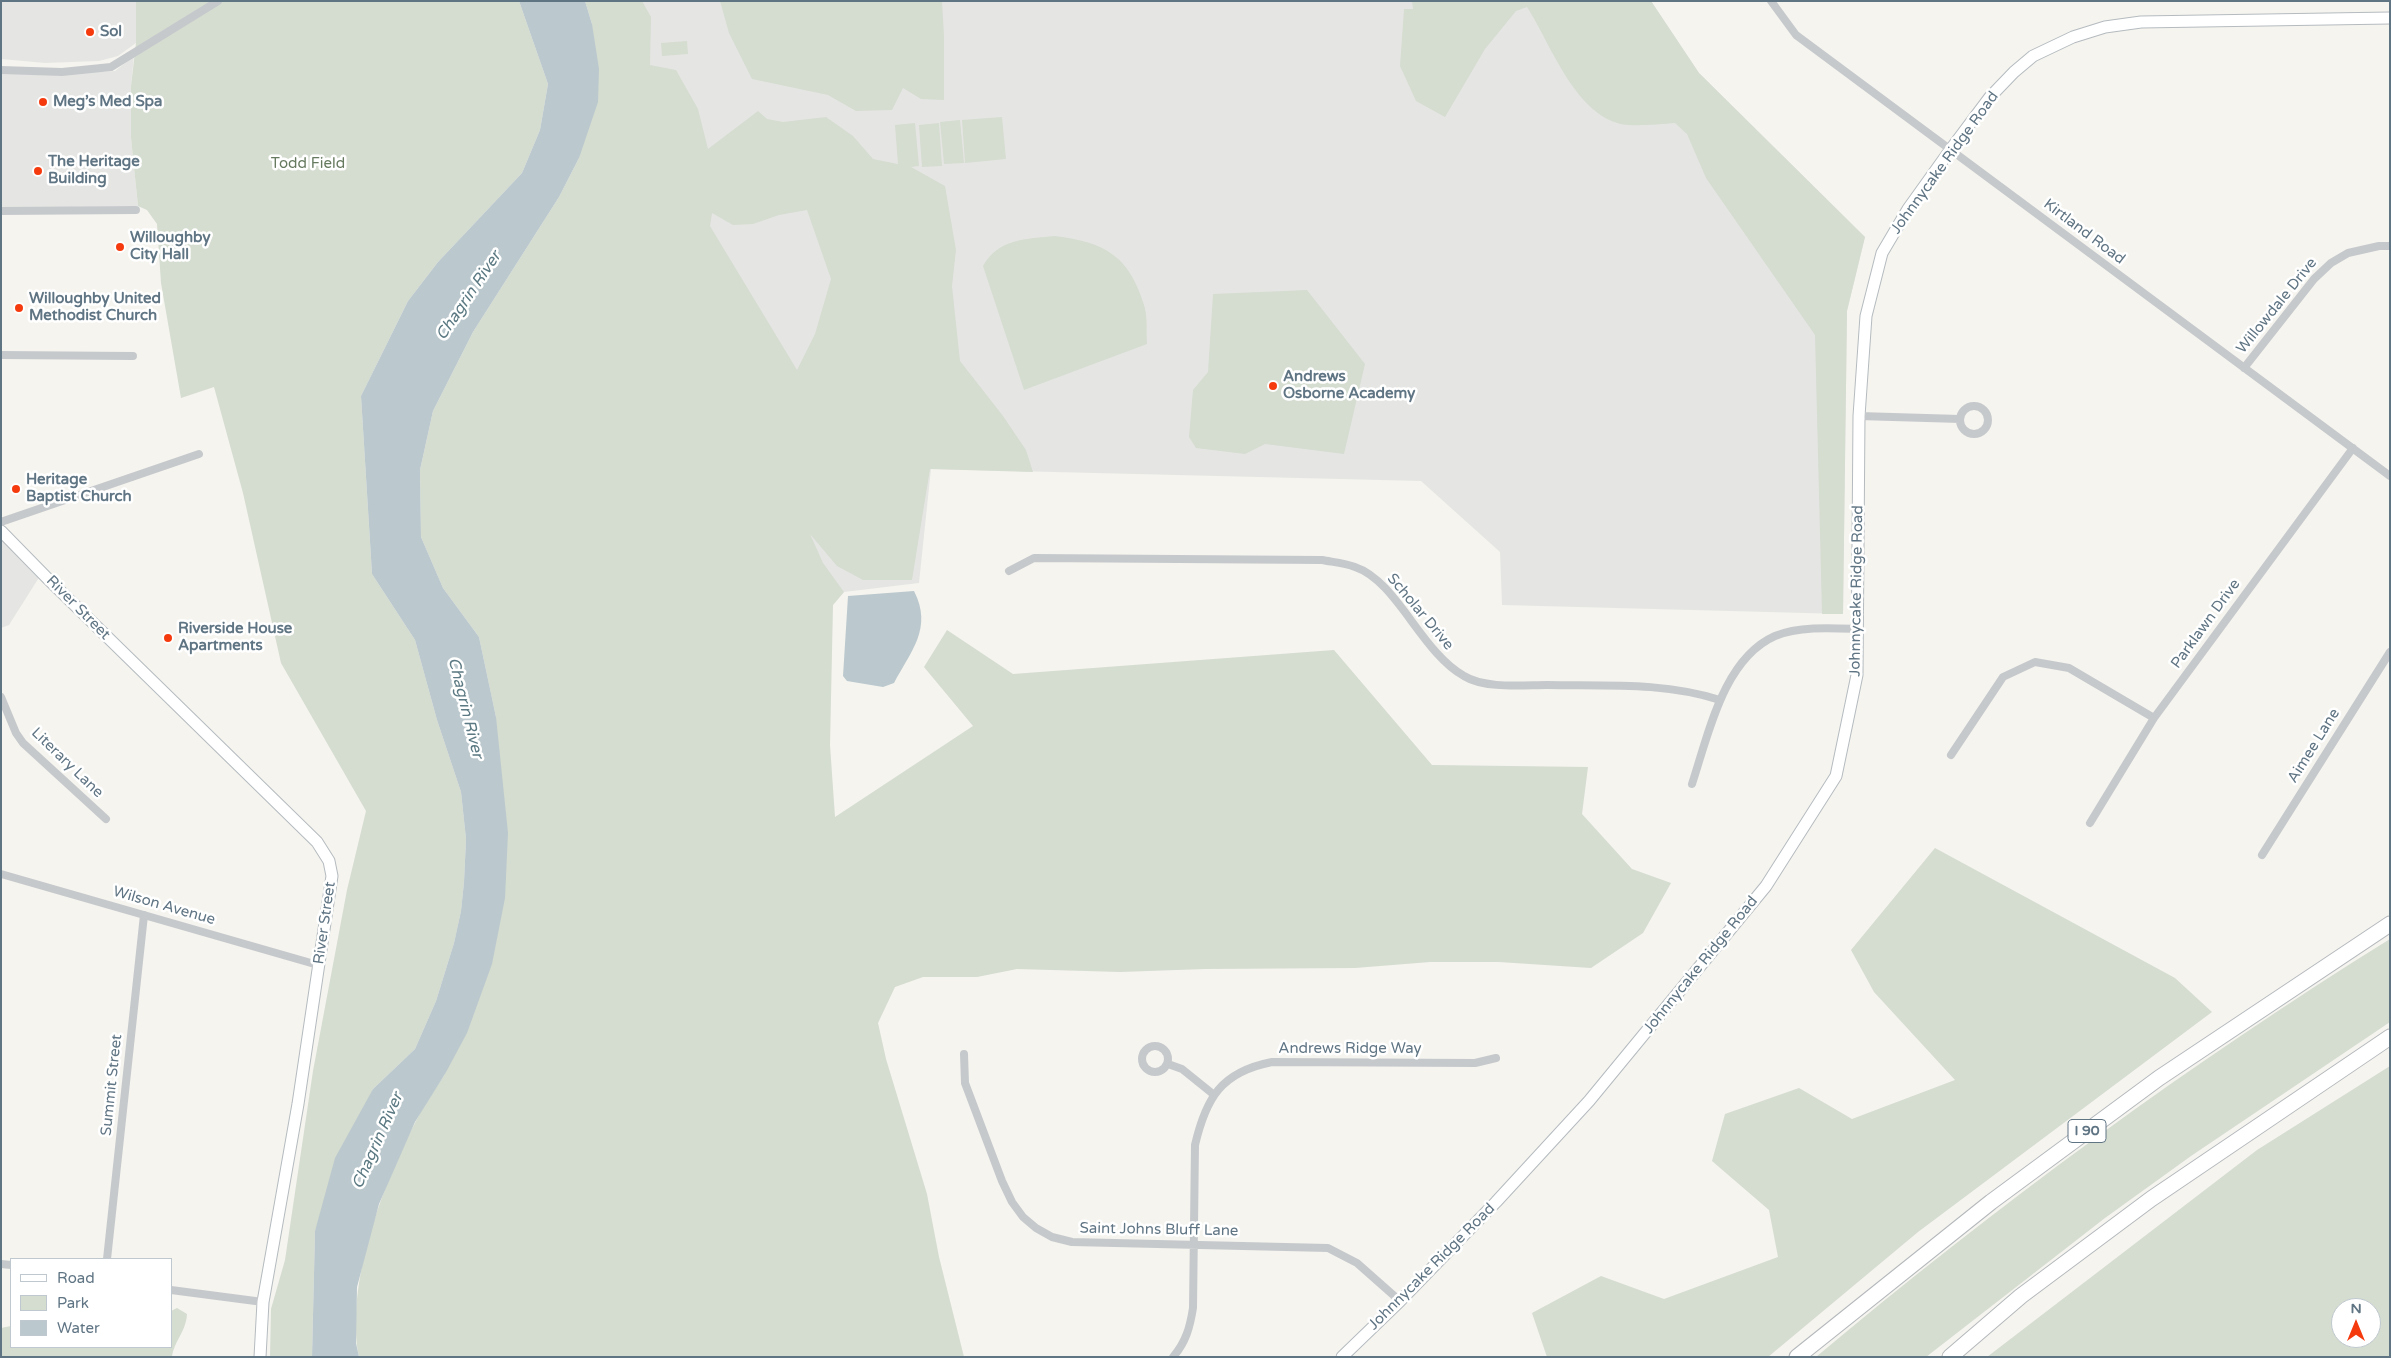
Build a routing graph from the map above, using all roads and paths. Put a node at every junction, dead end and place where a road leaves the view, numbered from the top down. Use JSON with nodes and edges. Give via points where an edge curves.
{"nodes":[{"id":1,"x":218,"y":1,"type":"edge"},
{"id":2,"x":1771,"y":1,"type":"edge"},
{"id":3,"x":2390,"y":18,"type":"edge"},
{"id":4,"x":1,"y":70,"type":"edge"},
{"id":5,"x":1952,"y":149,"type":"junction"},
{"id":6,"x":136,"y":210,"type":"dead end"},
{"id":7,"x":1,"y":211,"type":"edge"},
{"id":8,"x":2390,"y":246,"type":"edge"},
{"id":9,"x":1,"y":355,"type":"edge"},
{"id":10,"x":133,"y":356,"type":"dead end"},
{"id":11,"x":2244,"y":368,"type":"junction"},
{"id":12,"x":1860,"y":416,"type":"junction"},
{"id":13,"x":1960,"y":419,"type":"dead end"},
{"id":14,"x":2353,"y":448,"type":"junction"},
{"id":15,"x":199,"y":454,"type":"dead end"},
{"id":16,"x":2390,"y":476,"type":"edge"},
{"id":17,"x":1,"y":522,"type":"edge"},
{"id":18,"x":1,"y":530,"type":"edge"},
{"id":19,"x":1009,"y":571,"type":"dead end"},
{"id":20,"x":1858,"y":630,"type":"junction"},
{"id":21,"x":2390,"y":652,"type":"edge"},
{"id":22,"x":1,"y":697,"type":"edge"},
{"id":23,"x":1720,"y":700,"type":"junction"},
{"id":24,"x":2154,"y":718,"type":"junction"},
{"id":25,"x":1951,"y":755,"type":"dead end"},
{"id":26,"x":1692,"y":784,"type":"dead end"},
{"id":27,"x":106,"y":819,"type":"dead end"},
{"id":28,"x":2090,"y":823,"type":"dead end"},
{"id":29,"x":2262,"y":855,"type":"dead end"},
{"id":30,"x":1,"y":874,"type":"edge"},
{"id":31,"x":144,"y":915,"type":"junction"},
{"id":32,"x":2390,"y":924,"type":"edge"},
{"id":33,"x":318,"y":965,"type":"junction"},
{"id":34,"x":2390,"y":1037,"type":"edge"},
{"id":35,"x":964,"y":1054,"type":"dead end"},
{"id":36,"x":1496,"y":1058,"type":"dead end"},
{"id":37,"x":1168,"y":1064,"type":"dead end"},
{"id":38,"x":1213,"y":1094,"type":"junction"},
{"id":39,"x":1194,"y":1244,"type":"junction"},
{"id":40,"x":107,"y":1258,"type":"edge"},
{"id":41,"x":172,"y":1290,"type":"edge"},
{"id":42,"x":1400,"y":1301,"type":"junction"},
{"id":43,"x":263,"y":1302,"type":"junction"},
{"id":44,"x":260,"y":1357,"type":"edge"},
{"id":45,"x":1173,"y":1357,"type":"edge"},
{"id":46,"x":1342,"y":1357,"type":"edge"},
{"id":47,"x":1797,"y":1357,"type":"edge"},
{"id":48,"x":1950,"y":1357,"type":"edge"}],
"edges":[{"from":1,"to":4,"type":"street","via":[[110,67],[62,72]]},
{"from":2,"to":5,"type":"street","name":"Kirtland Road","via":[[1796,35]]},
{"from":3,"to":5,"type":"main road","name":"Johnnycake Ridge Road","via":[[2141,22],[2105,27],[2073,37],[2033,56],[1990,97]]},
{"from":5,"to":11,"type":"street","name":"Kirtland Road"},
{"from":5,"to":12,"type":"main road","name":"Johnnycake Ridge Road","via":[[1908,210],[1882,254],[1866,316]]},
{"from":6,"to":7,"type":"street"},
{"from":8,"to":11,"type":"street","name":"Willowdale Drive","via":[[2348,254],[2331,263],[2314,279]]},
{"from":9,"to":10,"type":"street"},
{"from":11,"to":14,"type":"street","name":"Kirtland Road"},
{"from":12,"to":13,"type":"street"},
{"from":12,"to":20,"type":"main road","name":"Johnnycake Ridge Road"},
{"from":14,"to":16,"type":"street","name":"Kirtland Road"},
{"from":14,"to":24,"type":"street","name":"Parklawn Drive"},
{"from":15,"to":17,"type":"street"},
{"from":18,"to":33,"type":"main road","name":"River Street","via":[[316,842],[329,861],[332,876]]},
{"from":19,"to":23,"type":"street","name":"Scholar Drive","via":[[1034,558],[1322,560],[1356,567],[1378,581],[1436,655],[1465,677],[1496,685],[1655,686],[1692,691]]},
{"from":20,"to":23,"type":"street","via":[[1804,630],[1776,636],[1751,651]]},
{"from":20,"to":42,"type":"main road","name":"Johnnycake Ridge Road","via":[[1857,675],[1836,776],[1766,886],[1589,1102]]},
{"from":21,"to":29,"type":"street","name":"Aimee Lane"},
{"from":22,"to":27,"type":"street","name":"Literary Lane","via":[[16,733],[24,743]]},
{"from":23,"to":26,"type":"street"},
{"from":24,"to":25,"type":"street","via":[[2070,668],[2035,662],[2003,677]]},
{"from":24,"to":28,"type":"street","name":"Parklawn Drive"},
{"from":30,"to":31,"type":"street","name":"Wilson Avenue"},
{"from":31,"to":33,"type":"street","name":"Wilson Avenue"},
{"from":31,"to":40,"type":"street","name":"Summit Street"},
{"from":32,"to":47,"type":"highway","number":"I 90","via":[[2159,1078],[1991,1202]]},
{"from":33,"to":43,"type":"main road","name":"River Street","via":[[298,1104]]},
{"from":34,"to":48,"type":"highway","via":[[2151,1199],[2021,1296]]},
{"from":35,"to":39,"type":"street","name":"Saint Johns Bluff Lane","via":[[965,1083],[1002,1181],[1012,1202],[1030,1222],[1052,1237],[1072,1242]]},
{"from":36,"to":38,"type":"street","name":"Andrews Ridge Way","via":[[1475,1063],[1272,1062],[1248,1068]]},
{"from":37,"to":38,"type":"street","via":[[1182,1069]]},
{"from":38,"to":39,"type":"street","name":"Andrews Ridge Way","via":[[1201,1119],[1195,1145]]},
{"from":39,"to":42,"type":"street","name":"Saint Johns Bluff Lane","via":[[1328,1248],[1357,1263]]},
{"from":39,"to":45,"type":"street","name":"Andrews Ridge Way","via":[[1190,1328],[1182,1347]]},
{"from":41,"to":43,"type":"street"},
{"from":42,"to":46,"type":"main road","name":"Johnnycake Ridge Road"},
{"from":43,"to":44,"type":"main road","name":"River Street"}]}
